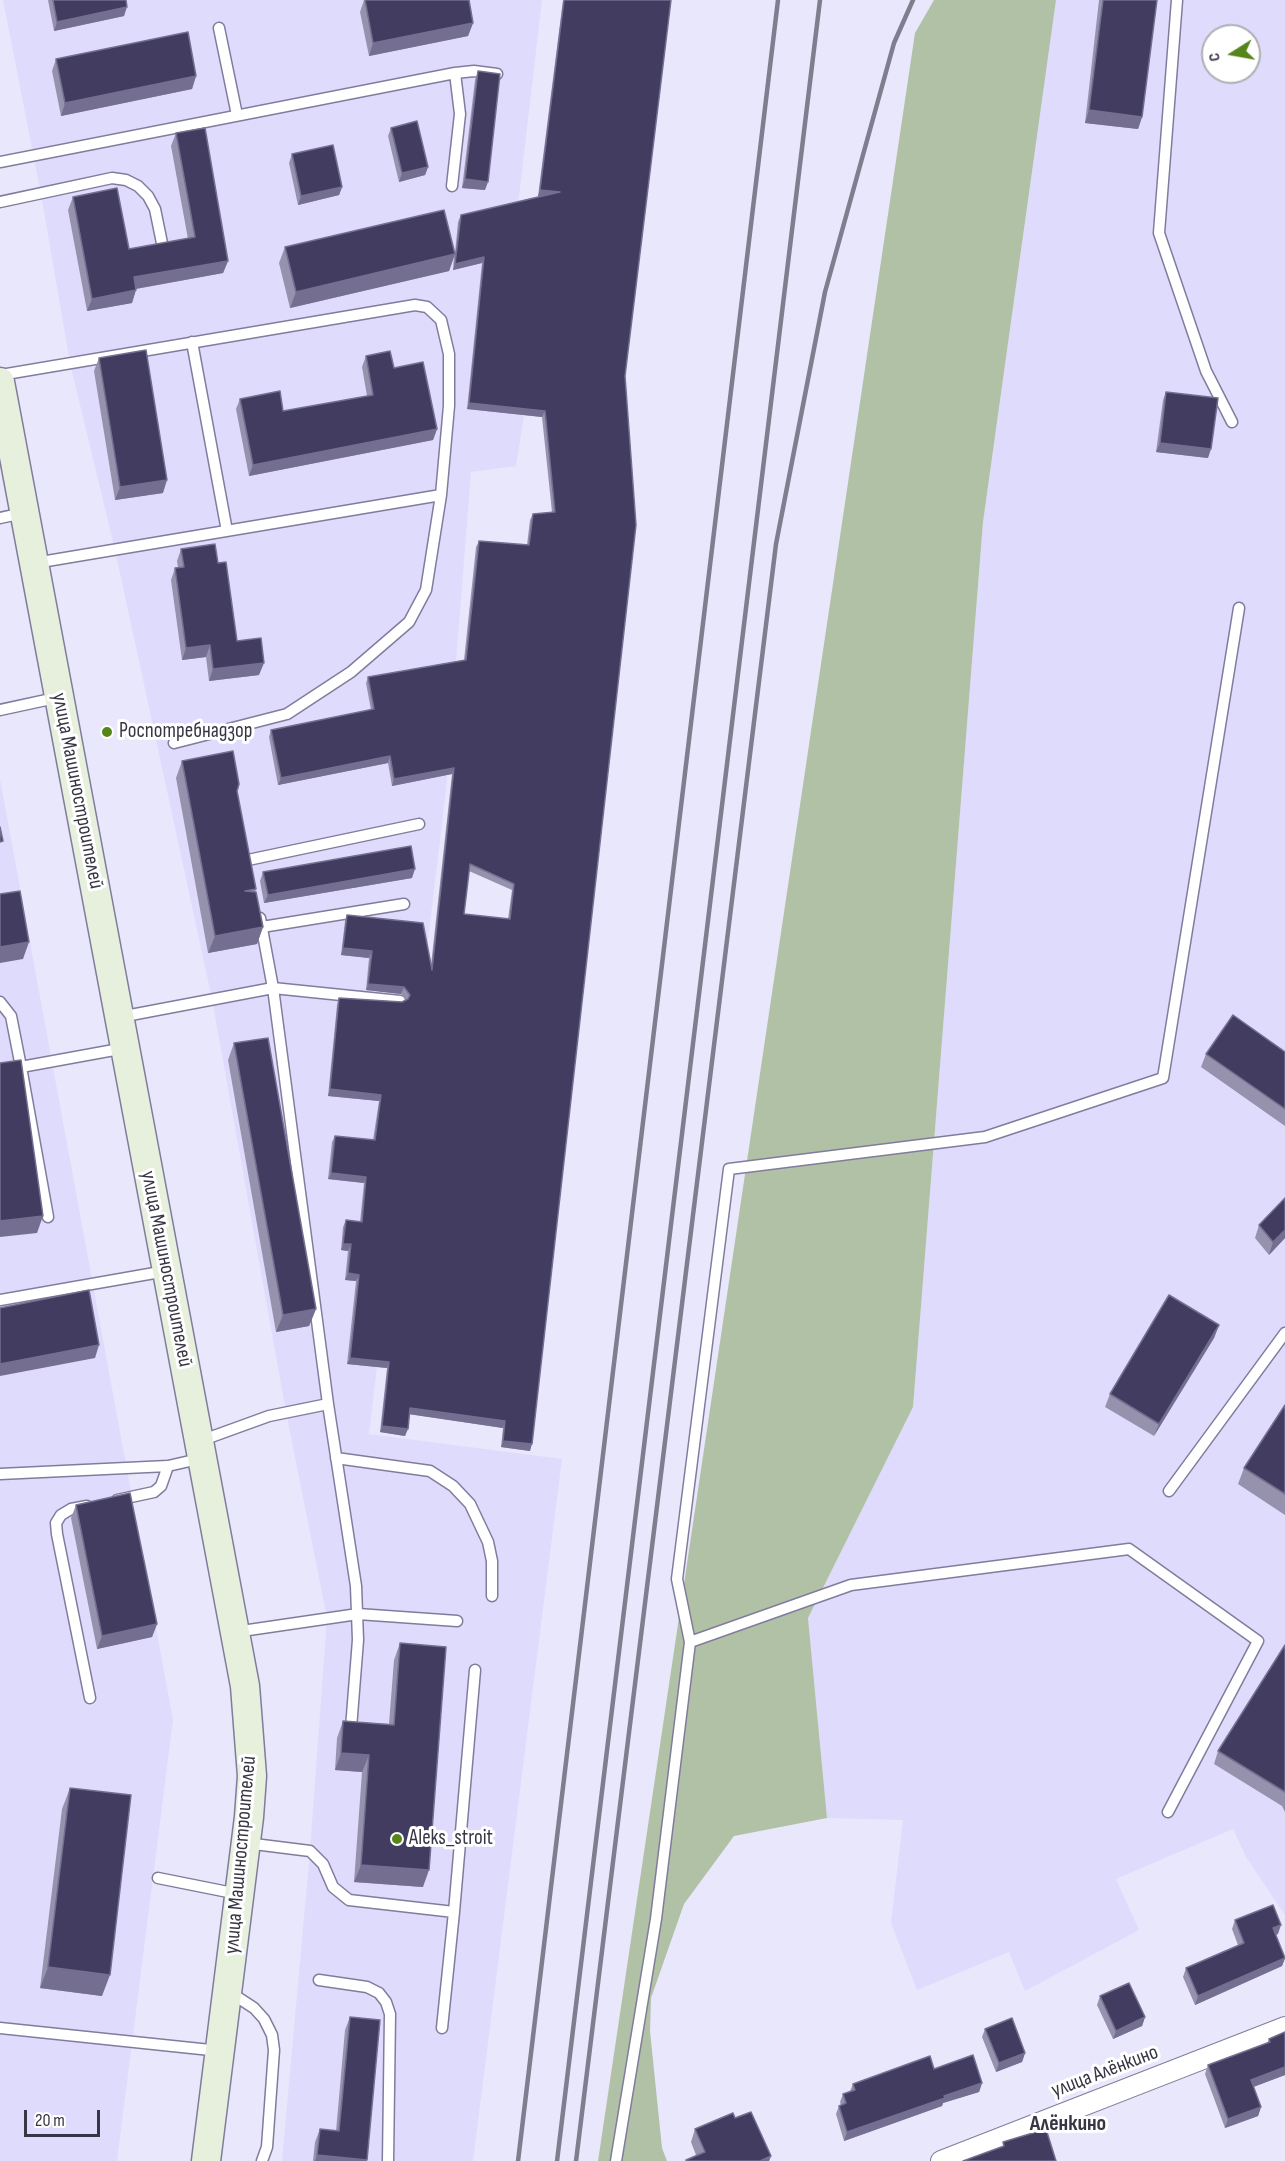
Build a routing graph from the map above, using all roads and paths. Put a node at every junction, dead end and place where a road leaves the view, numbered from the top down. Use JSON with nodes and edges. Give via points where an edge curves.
{"nodes":[{"id":1,"x":1178,"y":0,"type":"edge"},
{"id":2,"x":219,"y":27,"type":"dead end"},
{"id":3,"x":455,"y":73,"type":"junction"},
{"id":4,"x":497,"y":74,"type":"edge"},
{"id":5,"x":237,"y":116,"type":"junction"},
{"id":6,"x":0,"y":162,"type":"edge"},
{"id":7,"x":452,"y":186,"type":"dead end"},
{"id":8,"x":0,"y":202,"type":"edge"},
{"id":9,"x":163,"y":248,"type":"edge"},
{"id":10,"x":192,"y":342,"type":"junction"},
{"id":11,"x":0,"y":375,"type":"edge"},
{"id":12,"x":0,"y":382,"type":"edge"},
{"id":13,"x":1232,"y":422,"type":"dead end"},
{"id":14,"x":441,"y":495,"type":"junction"},
{"id":15,"x":13,"y":515,"type":"edge"},
{"id":16,"x":227,"y":531,"type":"junction"},
{"id":17,"x":35,"y":563,"type":"junction"},
{"id":18,"x":1239,"y":608,"type":"dead end"},
{"id":19,"x":60,"y":697,"type":"junction"},
{"id":20,"x":0,"y":710,"type":"edge"},
{"id":21,"x":174,"y":743,"type":"dead end"},
{"id":22,"x":418,"y":824,"type":"dead end"},
{"id":23,"x":248,"y":860,"type":"edge"},
{"id":24,"x":404,"y":904,"type":"dead end"},
{"id":25,"x":257,"y":905,"type":"edge"},
{"id":26,"x":262,"y":927,"type":"junction"},
{"id":27,"x":273,"y":988,"type":"junction"},
{"id":28,"x":400,"y":1000,"type":"edge"},
{"id":29,"x":0,"y":1002,"type":"edge"},
{"id":30,"x":119,"y":1017,"type":"junction"},
{"id":31,"x":125,"y":1048,"type":"junction"},
{"id":32,"x":21,"y":1067,"type":"junction"},
{"id":33,"x":48,"y":1217,"type":"dead end"},
{"id":34,"x":166,"y":1271,"type":"junction"},
{"id":35,"x":0,"y":1300,"type":"edge"},
{"id":36,"x":1285,"y":1333,"type":"edge"},
{"id":37,"x":328,"y":1404,"type":"junction"},
{"id":38,"x":201,"y":1450,"type":"junction"},
{"id":39,"x":336,"y":1458,"type":"junction"},
{"id":40,"x":168,"y":1466,"type":"junction"},
{"id":41,"x":0,"y":1474,"type":"edge"},
{"id":42,"x":1169,"y":1491,"type":"dead end"},
{"id":43,"x":492,"y":1596,"type":"dead end"},
{"id":44,"x":358,"y":1614,"type":"junction"},
{"id":45,"x":457,"y":1622,"type":"dead end"},
{"id":46,"x":235,"y":1632,"type":"junction"},
{"id":47,"x":690,"y":1642,"type":"junction"},
{"id":48,"x":475,"y":1670,"type":"dead end"},
{"id":49,"x":90,"y":1698,"type":"dead end"},
{"id":50,"x":351,"y":1728,"type":"edge"},
{"id":51,"x":1168,"y":1812,"type":"dead end"},
{"id":52,"x":246,"y":1843,"type":"junction"},
{"id":53,"x":158,"y":1878,"type":"dead end"},
{"id":54,"x":241,"y":1895,"type":"junction"},
{"id":55,"x":454,"y":1912,"type":"junction"},
{"id":56,"x":319,"y":1980,"type":"dead end"},
{"id":57,"x":228,"y":1991,"type":"junction"},
{"id":58,"x":1285,"y":2027,"type":"edge"},
{"id":59,"x":0,"y":2028,"type":"edge"},
{"id":60,"x":442,"y":2028,"type":"dead end"},
{"id":61,"x":220,"y":2051,"type":"junction"},
{"id":62,"x":206,"y":2161,"type":"edge"},
{"id":63,"x":262,"y":2161,"type":"edge"},
{"id":64,"x":388,"y":2161,"type":"edge"},
{"id":65,"x":616,"y":2161,"type":"edge"},
{"id":66,"x":942,"y":2161,"type":"edge"}],
"edges":[{"from":1,"to":13,"type":"lane","via":[[1159,233],[1206,371]]},
{"from":2,"to":5,"type":"lane"},
{"from":3,"to":4,"type":"lane"},
{"from":3,"to":5,"type":"lane"},
{"from":3,"to":7,"type":"lane","via":[[460,114]]},
{"from":5,"to":6,"type":"lane"},
{"from":8,"to":9,"type":"lane","via":[[112,178],[126,180],[148,196],[155,209]]},
{"from":10,"to":11,"type":"lane"},
{"from":10,"to":14,"type":"lane","via":[[415,305],[427,307],[441,320],[449,354]]},
{"from":10,"to":16,"type":"lane"},
{"from":12,"to":15,"type":"main road","name":"улица Машиностроителей"},
{"from":14,"to":16,"type":"lane"},
{"from":14,"to":21,"type":"lane","via":[[426,590],[410,622],[351,672],[287,714]]},
{"from":15,"to":17,"type":"main road","name":"улица Машиностроителей"},
{"from":16,"to":17,"type":"lane"},
{"from":17,"to":19,"type":"main road","name":"улица Машиностроителей"},
{"from":18,"to":47,"type":"lane","via":[[1163,1078],[985,1137],[729,1169],[677,1580]]},
{"from":19,"to":20,"type":"lane"},
{"from":19,"to":30,"type":"main road","name":"улица Машиностроителей"},
{"from":22,"to":23,"type":"lane"},
{"from":24,"to":26,"type":"lane"},
{"from":25,"to":26,"type":"lane"},
{"from":26,"to":27,"type":"lane"},
{"from":27,"to":28,"type":"lane"},
{"from":27,"to":30,"type":"lane"},
{"from":27,"to":37,"type":"lane"},
{"from":29,"to":32,"type":"lane","via":[[11,1016]]},
{"from":30,"to":31,"type":"main road","name":"улица Машиностроителей"},
{"from":31,"to":32,"type":"lane"},
{"from":31,"to":34,"type":"main road","name":"улица Машиностроителей"},
{"from":32,"to":33,"type":"lane"},
{"from":34,"to":35,"type":"lane"},
{"from":34,"to":38,"type":"main road","name":"улица Машиностроителей"},
{"from":36,"to":42,"type":"lane"},
{"from":37,"to":38,"type":"lane","via":[[269,1416]]},
{"from":37,"to":39,"type":"lane"},
{"from":38,"to":40,"type":"lane"},
{"from":38,"to":46,"type":"main road","name":"улица Машиностроителей"},
{"from":39,"to":43,"type":"lane","via":[[430,1471],[453,1486],[470,1504],[488,1542]]},
{"from":39,"to":44,"type":"lane"},
{"from":40,"to":41,"type":"lane"},
{"from":40,"to":49,"type":"lane","via":[[161,1486],[154,1492],[71,1509],[56,1523]]},
{"from":44,"to":45,"type":"lane"},
{"from":44,"to":46,"type":"lane"},
{"from":44,"to":50,"type":"lane"},
{"from":46,"to":52,"type":"main road","name":"улица Машиностроителей","via":[[245,1686],[252,1776]]},
{"from":47,"to":51,"type":"lane","via":[[851,1585],[1129,1549],[1258,1641]]},
{"from":47,"to":65,"type":"lane","via":[[656,1919]]},
{"from":48,"to":55,"type":"lane"},
{"from":52,"to":54,"type":"main road","name":"улица Машиностроителей"},
{"from":52,"to":55,"type":"lane","via":[[310,1851],[323,1864],[333,1887],[349,1900]]},
{"from":53,"to":54,"type":"lane"},
{"from":54,"to":57,"type":"main road","name":"улица Машиностроителей"},
{"from":55,"to":60,"type":"lane"},
{"from":56,"to":64,"type":"lane","via":[[367,1987],[387,2002]]},
{"from":57,"to":61,"type":"main road","name":"улица Машиностроителей"},
{"from":57,"to":63,"type":"lane","via":[[254,2007],[272,2035],[267,2147]]},
{"from":58,"to":66,"type":"street","name":"улица Алёнкино"},
{"from":59,"to":61,"type":"lane"},
{"from":61,"to":62,"type":"main road","name":"улица Машиностроителей"}]}
